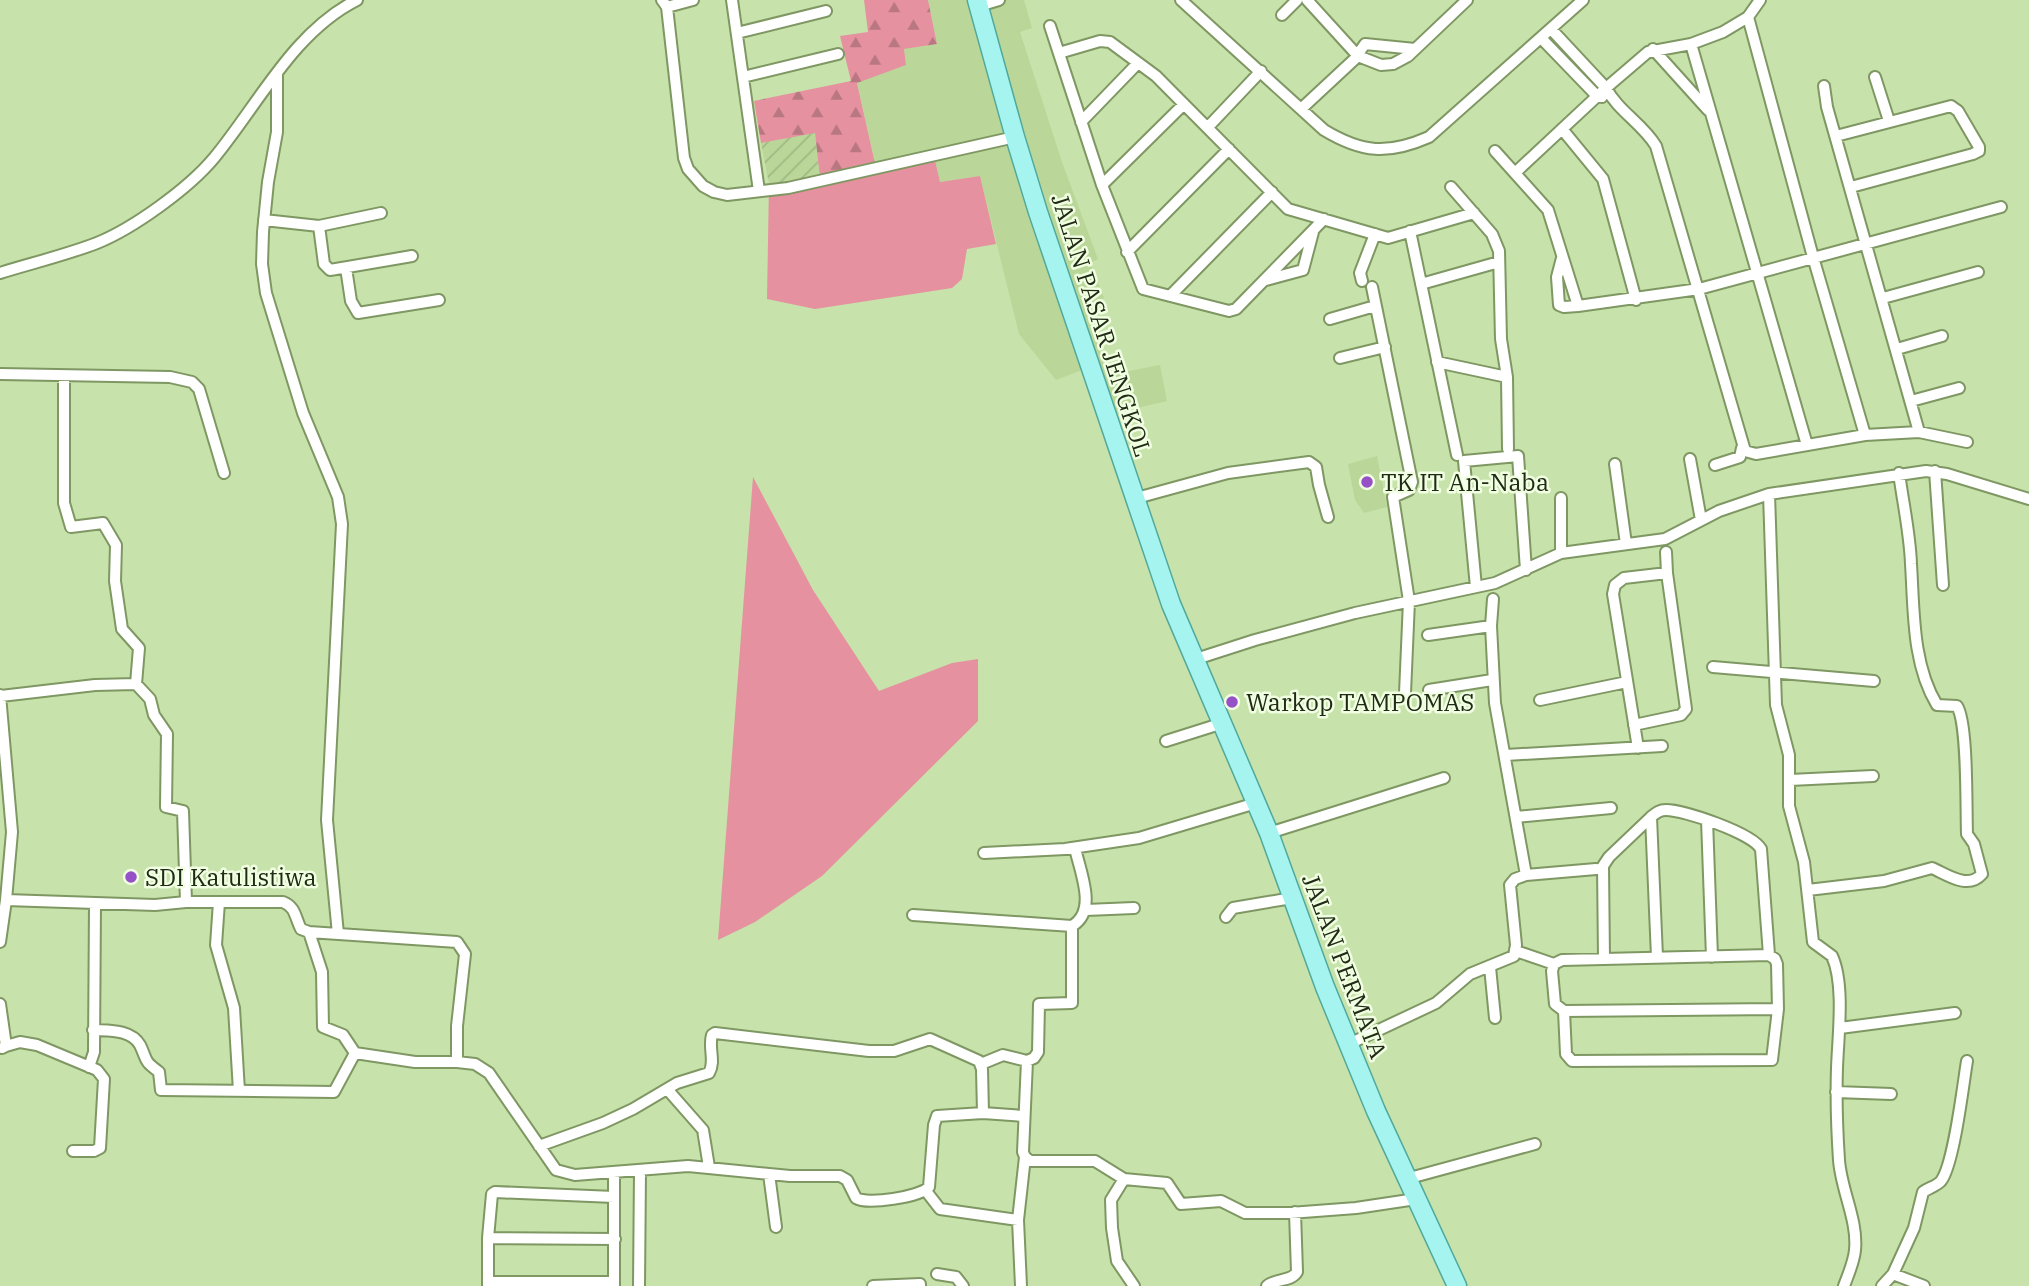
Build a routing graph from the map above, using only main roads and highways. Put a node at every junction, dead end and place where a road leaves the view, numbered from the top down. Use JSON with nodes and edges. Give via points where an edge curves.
{"nodes":[{"id":1,"x":978,"y":3,"type":"edge"},
{"id":2,"x":1196,"y":659,"type":"joint"},
{"id":3,"x":1457,"y":1286,"type":"edge"}],
"edges":[{"from":1,"to":2,"type":"main road","name":"JALAN PASAR JENGKOL","via":[[1015,137],[1133,499]]},
{"from":2,"to":3,"type":"main road","name":"JALAN PERMATA","via":[[1269,834],[1325,987]]}]}
